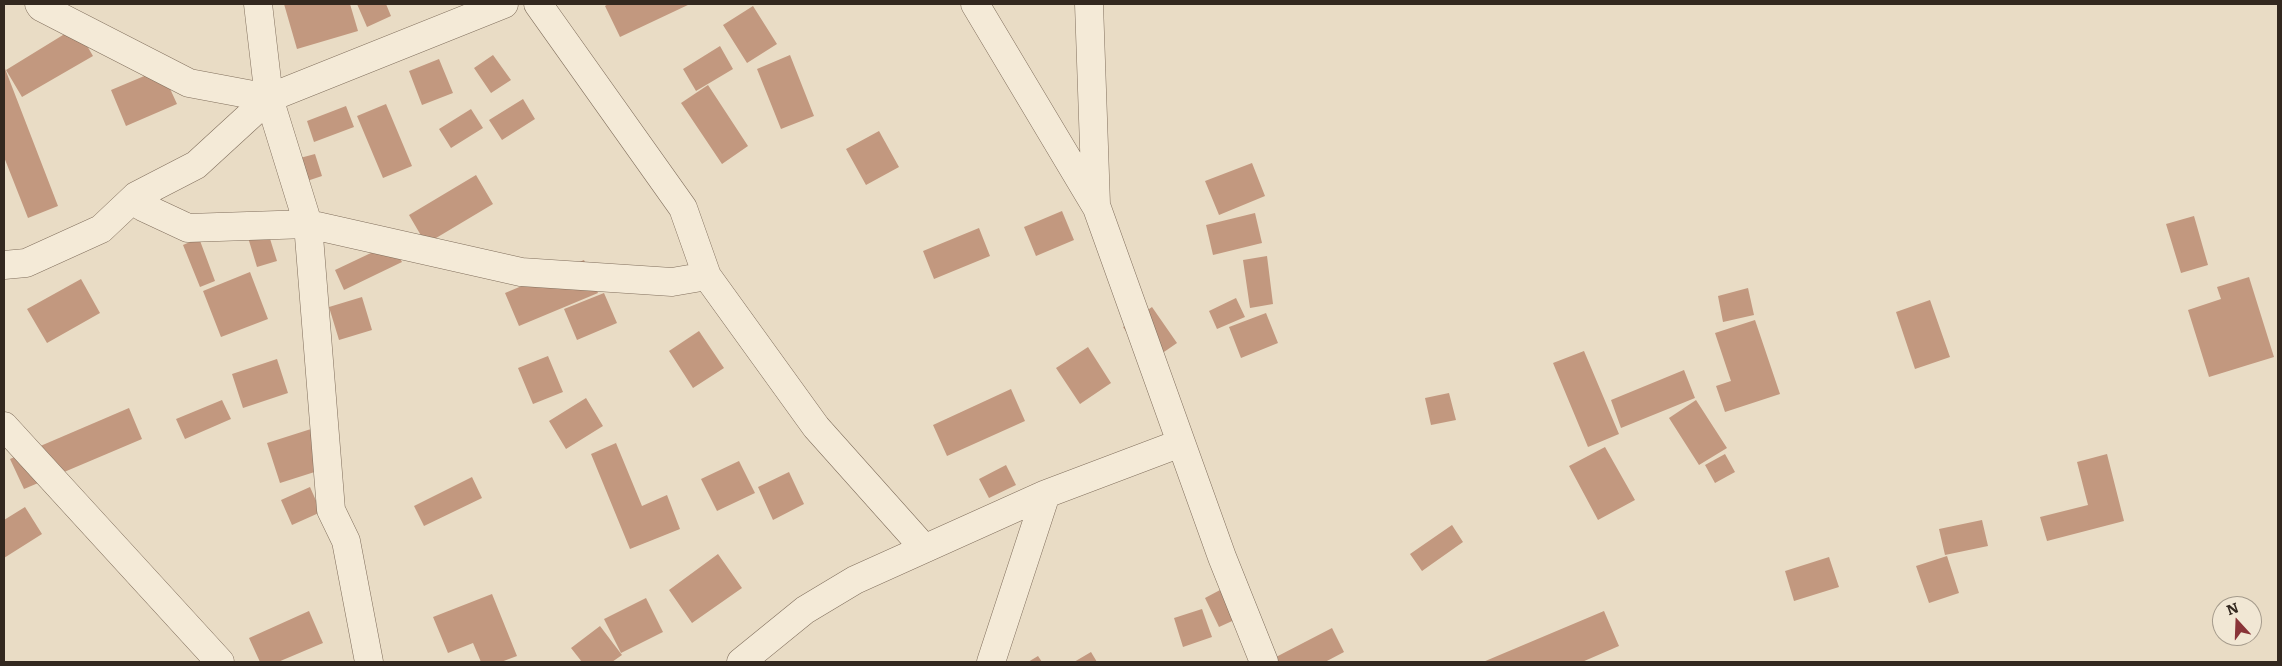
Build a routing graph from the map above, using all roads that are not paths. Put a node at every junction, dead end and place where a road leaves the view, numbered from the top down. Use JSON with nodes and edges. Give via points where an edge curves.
{"nodes":[{"id":1,"x":39,"y":4,"type":"edge"},
{"id":2,"x":258,"y":4,"type":"edge"},
{"id":3,"x":504,"y":4,"type":"edge"},
{"id":4,"x":538,"y":4,"type":"edge"},
{"id":5,"x":975,"y":4,"type":"edge"},
{"id":6,"x":1089,"y":4,"type":"edge"},
{"id":7,"x":269,"y":98,"type":"junction"},
{"id":8,"x":136,"y":196,"type":"junction"},
{"id":9,"x":1096,"y":208,"type":"junction"},
{"id":10,"x":308,"y":224,"type":"junction"},
{"id":11,"x":4,"y":265,"type":"edge"},
{"id":12,"x":707,"y":276,"type":"junction"},
{"id":13,"x":4,"y":426,"type":"edge"},
{"id":14,"x":1181,"y":443,"type":"junction"},
{"id":15,"x":1046,"y":494,"type":"junction"},
{"id":16,"x":924,"y":548,"type":"junction"},
{"id":17,"x":220,"y":662,"type":"edge"},
{"id":18,"x":369,"y":662,"type":"edge"},
{"id":19,"x":741,"y":662,"type":"edge"},
{"id":20,"x":991,"y":662,"type":"edge"},
{"id":21,"x":1264,"y":662,"type":"edge"}],
"edges":[{"from":1,"to":7,"type":"street","via":[[189,84]]},
{"from":2,"to":7,"type":"street"},
{"from":3,"to":7,"type":"street"},
{"from":4,"to":12,"type":"street","via":[[683,208]]},
{"from":5,"to":9,"type":"street"},
{"from":6,"to":9,"type":"street"},
{"from":7,"to":8,"type":"street","via":[[196,164]]},
{"from":7,"to":10,"type":"street"},
{"from":8,"to":10,"type":"street","via":[[144,207],[188,228]]},
{"from":8,"to":11,"type":"street","via":[[101,229],[26,263]]},
{"from":9,"to":14,"type":"street"},
{"from":10,"to":12,"type":"street","via":[[521,272],[672,282]]},
{"from":10,"to":18,"type":"street","via":[[331,510],[346,541]]},
{"from":12,"to":16,"type":"street","via":[[816,427]]},
{"from":13,"to":17,"type":"street"},
{"from":14,"to":15,"type":"street"},
{"from":14,"to":21,"type":"street"},
{"from":15,"to":16,"type":"street"},
{"from":15,"to":20,"type":"street"},
{"from":16,"to":19,"type":"street","via":[[855,580],[805,610]]}]}
